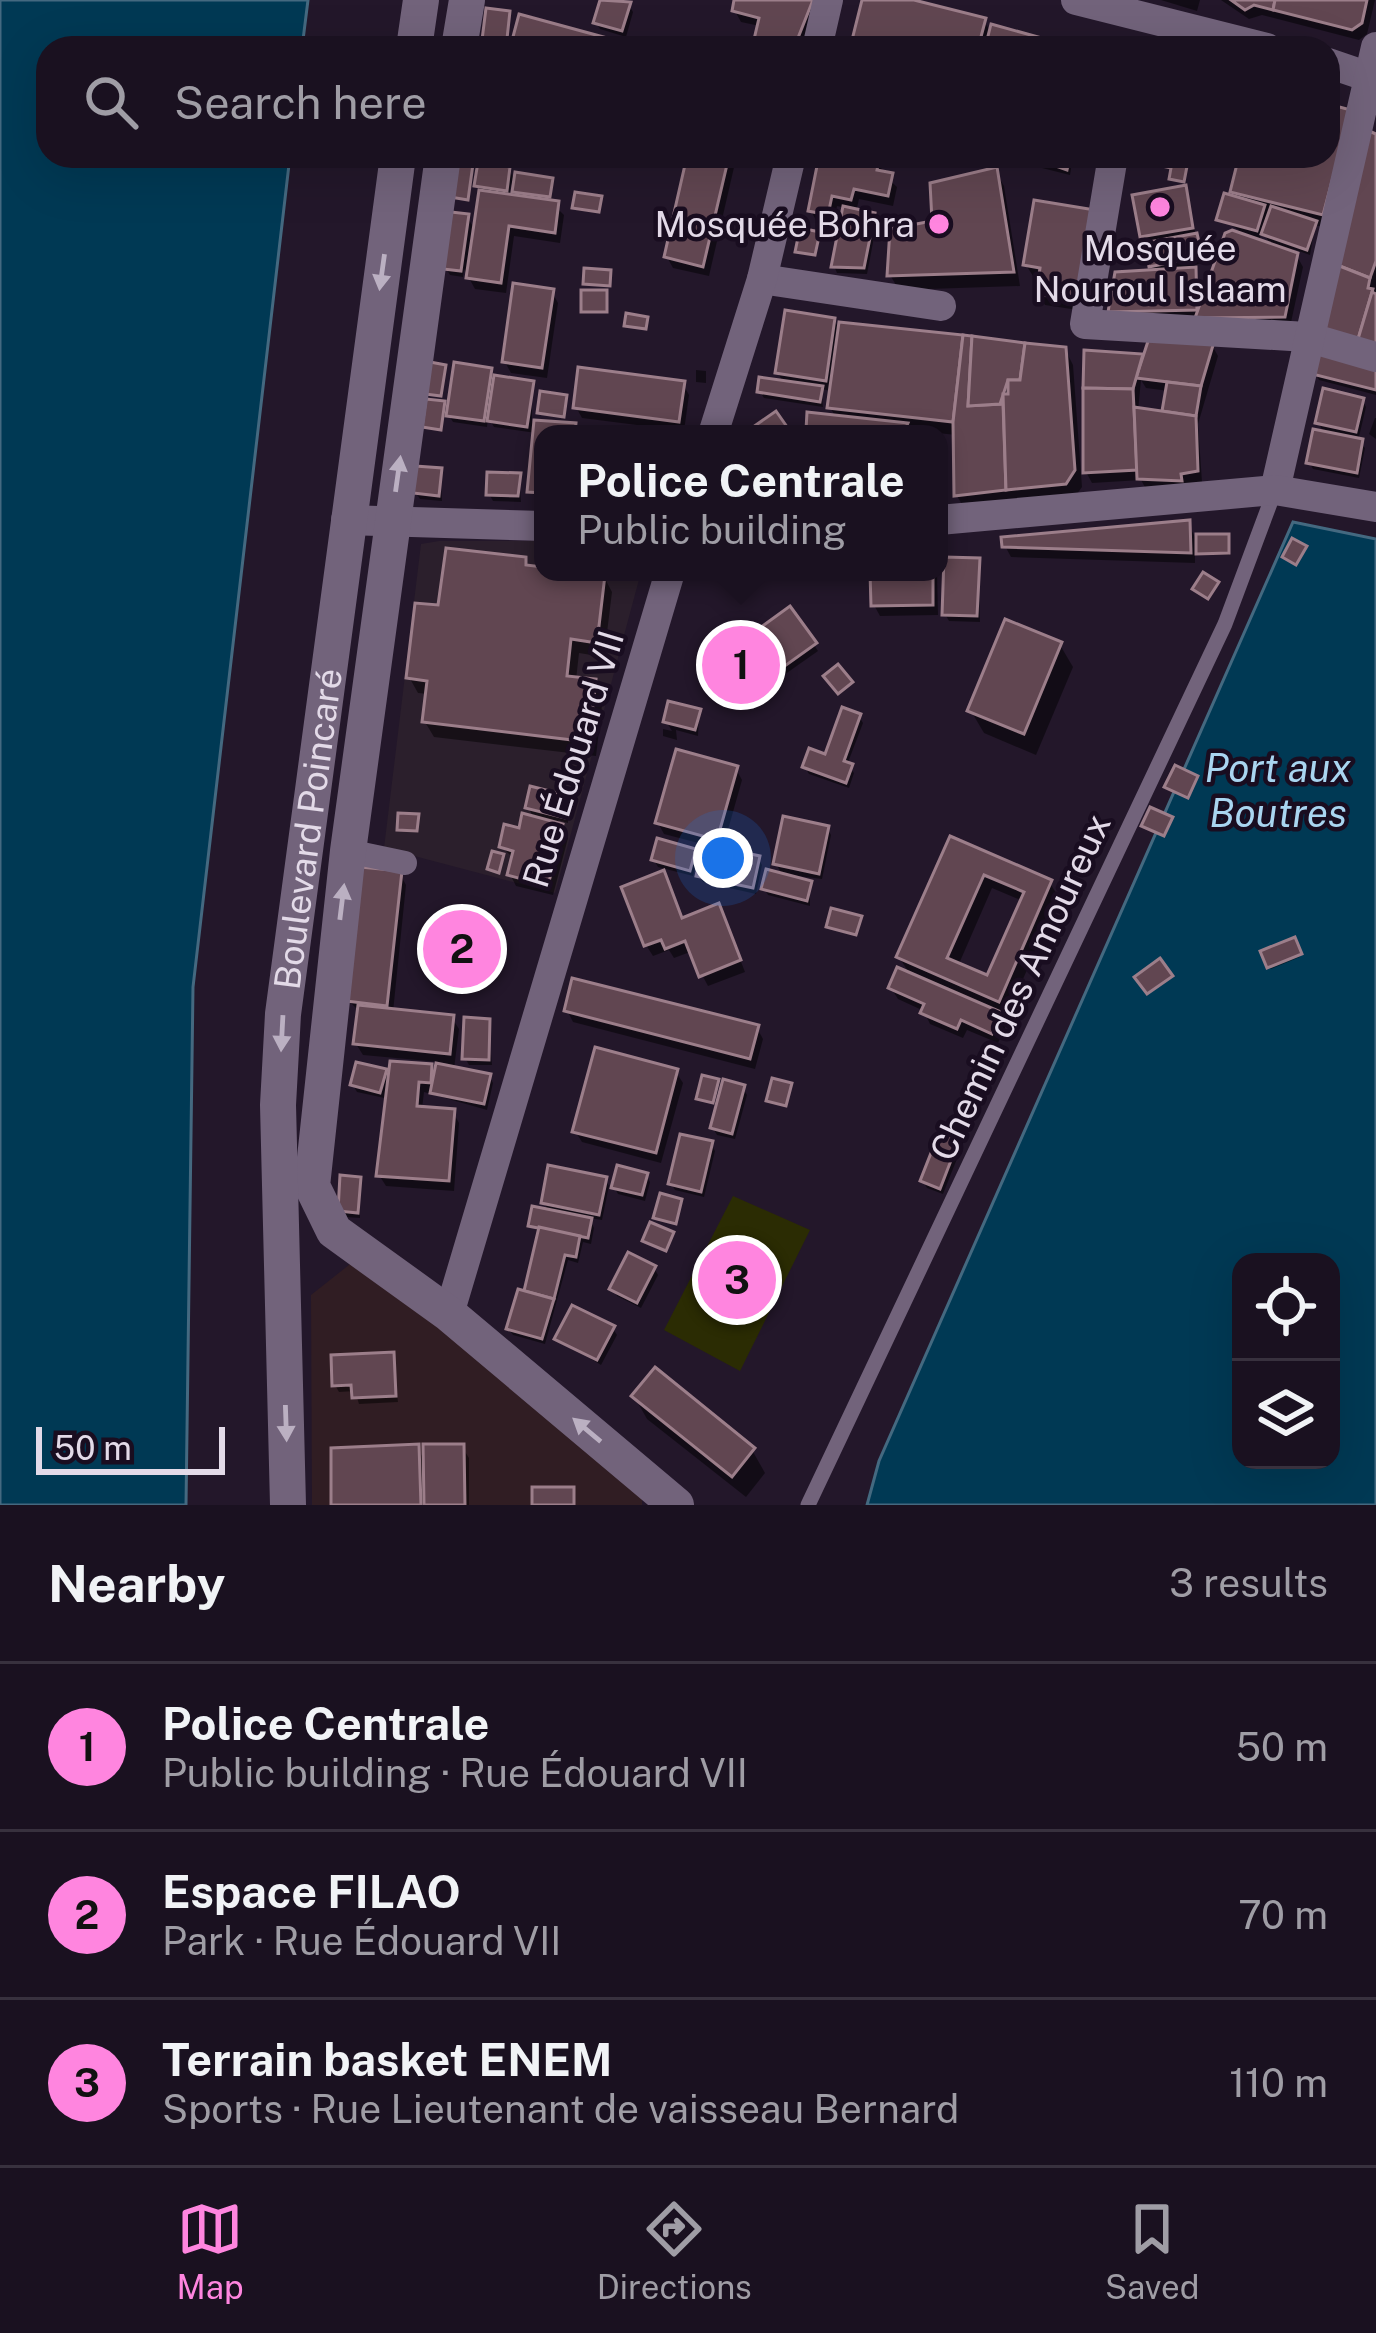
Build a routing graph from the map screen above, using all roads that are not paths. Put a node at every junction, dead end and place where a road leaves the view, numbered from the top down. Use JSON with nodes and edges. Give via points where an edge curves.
{"nodes":[{"id":1,"x":421,"y":0,"type":"edge"},
{"id":2,"x":466,"y":0,"type":"edge"},
{"id":3,"x":828,"y":0,"type":"edge"},
{"id":4,"x":1076,"y":0,"type":"edge"},
{"id":5,"x":1137,"y":8,"type":"edge"},
{"id":6,"x":416,"y":36,"type":"edge"},
{"id":7,"x":461,"y":36,"type":"edge"},
{"id":8,"x":820,"y":36,"type":"edge"},
{"id":9,"x":1228,"y":36,"type":"edge"},
{"id":10,"x":1372,"y":62,"type":"edge"},
{"id":11,"x":1340,"y":63,"type":"edge"},
{"id":12,"x":1368,"y":116,"type":"edge"},
{"id":13,"x":396,"y":168,"type":"edge"},
{"id":14,"x":441,"y":168,"type":"edge"},
{"id":15,"x":788,"y":168,"type":"edge"},
{"id":16,"x":1111,"y":168,"type":"edge"},
{"id":17,"x":392,"y":198,"type":"junction"},
{"id":18,"x":436,"y":207,"type":"junction"},
{"id":19,"x":762,"y":279,"type":"junction"},
{"id":20,"x":941,"y":306,"type":"dead end"},
{"id":21,"x":1307,"y":338,"type":"junction"},
{"id":22,"x":1376,"y":357,"type":"edge"},
{"id":23,"x":716,"y":425,"type":"edge"},
{"id":24,"x":1275,"y":490,"type":"junction"},
{"id":25,"x":1376,"y":507,"type":"edge"},
{"id":26,"x":948,"y":519,"type":"edge"},
{"id":27,"x":346,"y":520,"type":"junction"},
{"id":28,"x":391,"y":522,"type":"junction"},
{"id":29,"x":534,"y":526,"type":"edge"},
{"id":30,"x":667,"y":581,"type":"edge"},
{"id":31,"x":348,"y":851,"type":"junction"},
{"id":32,"x":405,"y":863,"type":"dead end"},
{"id":33,"x":291,"y":952,"type":"junction"},
{"id":34,"x":336,"y":956,"type":"junction"},
{"id":35,"x":296,"y":1186,"type":"junction"},
{"id":36,"x":449,"y":1314,"type":"junction"},
{"id":37,"x":288,"y":1505,"type":"edge"},
{"id":38,"x":676,"y":1505,"type":"edge"},
{"id":39,"x":808,"y":1505,"type":"edge"}],
"edges":[{"from":1,"to":6,"type":"street"},
{"from":2,"to":7,"type":"street"},
{"from":3,"to":8,"type":"street"},
{"from":4,"to":5,"type":"street"},
{"from":5,"to":9,"type":"street"},
{"from":10,"to":11,"type":"street"},
{"from":10,"to":12,"type":"street"},
{"from":12,"to":21,"type":"street"},
{"from":13,"to":17,"type":"street","name":"Boulevard Poincaré"},
{"from":14,"to":18,"type":"street","name":"Boulevard Poincaré"},
{"from":15,"to":19,"type":"street"},
{"from":16,"to":21,"type":"street","via":[[1085,324]]},
{"from":17,"to":18,"type":"street"},
{"from":17,"to":27,"type":"street","name":"Boulevard Poincaré","one_way":true},
{"from":28,"to":18,"type":"street","name":"Boulevard Poincaré","one_way":true},
{"from":19,"to":20,"type":"street"},
{"from":19,"to":23,"type":"street"},
{"from":21,"to":22,"type":"street"},
{"from":21,"to":24,"type":"street"},
{"from":24,"to":25,"type":"street"},
{"from":24,"to":26,"type":"street"},
{"from":24,"to":39,"type":"lane","name":"Chemin des Amoureux","via":[[1225,624]]},
{"from":27,"to":28,"type":"street"},
{"from":27,"to":33,"type":"street","name":"Boulevard Poincaré"},
{"from":28,"to":29,"type":"street"},
{"from":28,"to":31,"type":"street","name":"Boulevard Poincaré"},
{"from":30,"to":36,"type":"street","name":"Rue Édouard VII"},
{"from":31,"to":32,"type":"street"},
{"from":34,"to":31,"type":"street","name":"Boulevard Poincaré","one_way":true},
{"from":33,"to":34,"type":"street"},
{"from":33,"to":35,"type":"street","name":"Boulevard Poincaré","one_way":true,"via":[[278,1105]]},
{"from":34,"to":35,"type":"street","name":"Boulevard Poincaré"},
{"from":35,"to":36,"type":"street","via":[[334,1231]]},
{"from":35,"to":37,"type":"street","name":"Boulevard Poincaré","one_way":true},
{"from":38,"to":36,"type":"street","one_way":true}]}
